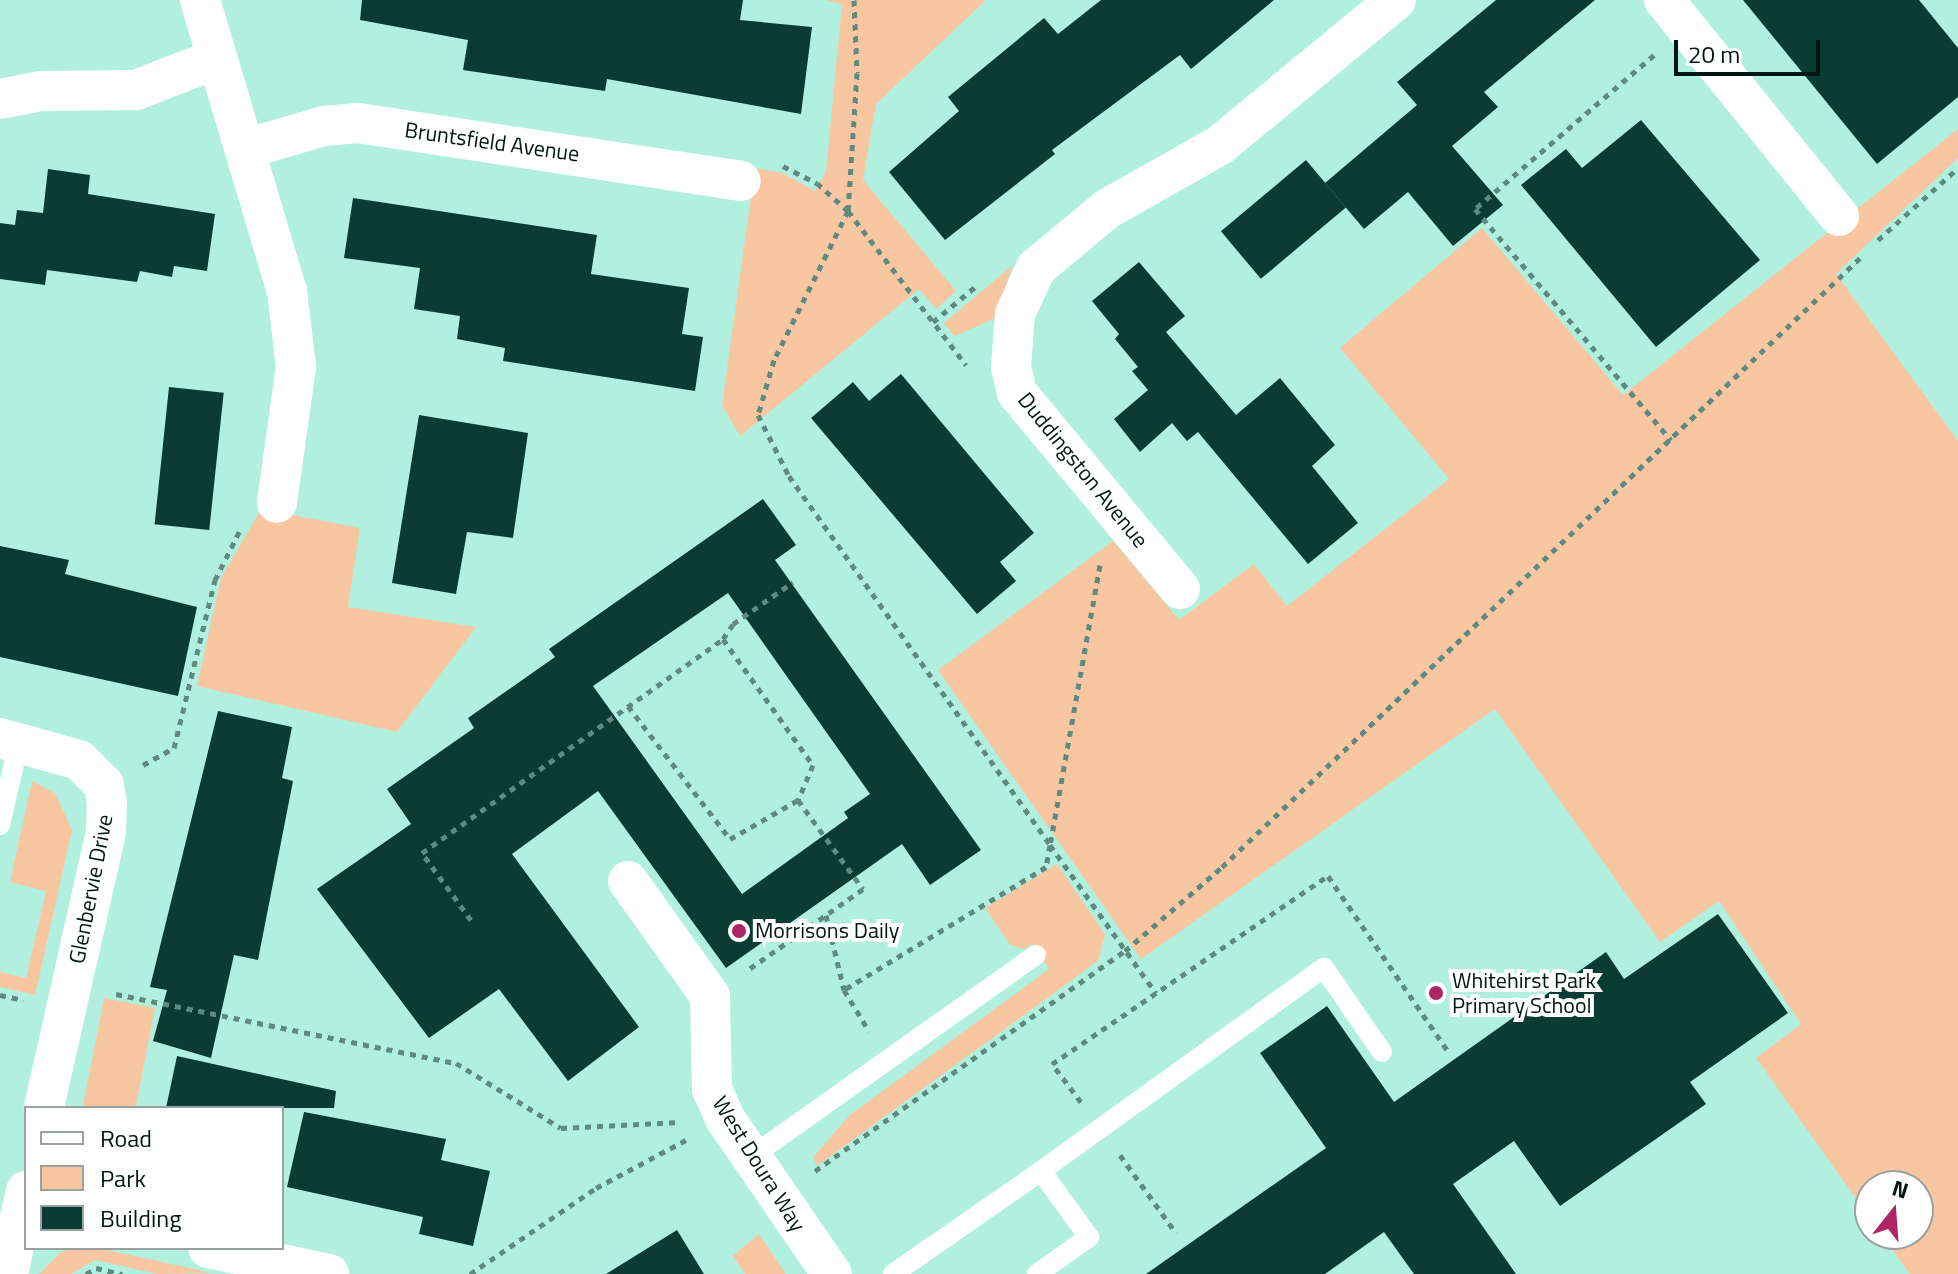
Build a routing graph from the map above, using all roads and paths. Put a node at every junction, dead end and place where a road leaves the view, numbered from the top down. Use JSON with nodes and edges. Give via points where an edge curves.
{"nodes":[{"id":1,"x":200,"y":0,"type":"edge"},
{"id":2,"x":854,"y":0,"type":"edge"},
{"id":3,"x":1396,"y":0,"type":"edge"},
{"id":4,"x":1675,"y":13,"type":"edge"},
{"id":5,"x":216,"y":59,"type":"junction"},
{"id":6,"x":0,"y":99,"type":"edge"},
{"id":7,"x":245,"y":149,"type":"junction"},
{"id":8,"x":1958,"y":168,"type":"edge"},
{"id":9,"x":741,"y":181,"type":"joint"},
{"id":10,"x":848,"y":211,"type":"junction"},
{"id":11,"x":1839,"y":216,"type":"dead end"},
{"id":12,"x":1017,"y":393,"type":"junction"},
{"id":13,"x":1671,"y":440,"type":"junction"},
{"id":14,"x":277,"y":503,"type":"joint"},
{"id":15,"x":1110,"y":505,"type":"junction"},
{"id":16,"x":793,"y":582,"type":"dead end"},
{"id":17,"x":1180,"y":589,"type":"dead end"},
{"id":18,"x":723,"y":639,"type":"junction"},
{"id":19,"x":628,"y":706,"type":"junction"},
{"id":20,"x":9,"y":740,"type":"edge"},
{"id":21,"x":104,"y":785,"type":"junction"},
{"id":22,"x":798,"y":800,"type":"junction"},
{"id":23,"x":0,"y":825,"type":"edge"},
{"id":24,"x":1050,"y":845,"type":"junction"},
{"id":25,"x":628,"y":881,"type":"dead end"},
{"id":26,"x":826,"y":915,"type":"junction"},
{"id":27,"x":471,"y":920,"type":"dead end"},
{"id":28,"x":1125,"y":951,"type":"junction"},
{"id":29,"x":1036,"y":955,"type":"dead end"},
{"id":30,"x":71,"y":985,"type":"junction"},
{"id":31,"x":844,"y":990,"type":"junction"},
{"id":32,"x":1156,"y":993,"type":"dead end"},
{"id":33,"x":710,"y":996,"type":"junction"},
{"id":34,"x":1382,"y":1052,"type":"dead end"},
{"id":35,"x":888,"y":1061,"type":"junction"},
{"id":36,"x":44,"y":1106,"type":"edge"},
{"id":37,"x":726,"y":1120,"type":"junction"},
{"id":38,"x":752,"y":1156,"type":"junction"},
{"id":39,"x":1041,"y":1171,"type":"junction"},
{"id":40,"x":778,"y":1197,"type":"junction"},
{"id":41,"x":24,"y":1206,"type":"edge"},
{"id":42,"x":217,"y":1250,"type":"edge"},
{"id":43,"x":8,"y":1274,"type":"edge"},
{"id":44,"x":86,"y":1274,"type":"edge"},
{"id":45,"x":122,"y":1274,"type":"edge"},
{"id":46,"x":329,"y":1274,"type":"edge"},
{"id":47,"x":470,"y":1274,"type":"edge"},
{"id":48,"x":832,"y":1274,"type":"edge"},
{"id":49,"x":893,"y":1274,"type":"edge"},
{"id":50,"x":1037,"y":1274,"type":"edge"}],
"edges":[{"from":1,"to":5,"type":"street"},
{"from":2,"to":10,"type":"path","via":[[857,73]]},
{"from":3,"to":12,"type":"street","name":"Duddingston Avenue","via":[[1220,145],[1107,209],[1036,268],[1015,314],[1011,367]]},
{"from":4,"to":11,"type":"street"},
{"from":4,"to":13,"type":"path","via":[[1475,209]]},
{"from":5,"to":6,"type":"street","via":[[136,90],[41,91]]},
{"from":5,"to":7,"type":"street"},
{"from":7,"to":9,"type":"street","name":"Bruntsfield Avenue","via":[[324,126],[358,123]]},
{"from":7,"to":14,"type":"street","via":[[287,291],[296,367]]},
{"from":8,"to":13,"type":"path"},
{"from":9,"to":10,"type":"path","via":[[744,160],[785,166],[817,183]]},
{"from":10,"to":12,"type":"path","via":[[981,385]]},
{"from":10,"to":24,"type":"path","via":[[774,360],[758,415],[789,476]]},
{"from":12,"to":15,"type":"street","name":"Duddingston Avenue"},
{"from":13,"to":28,"type":"path","via":[[1233,856]]},
{"from":14,"to":21,"type":"path","via":[[255,501],[215,580],[174,748]]},
{"from":15,"to":17,"type":"street","name":"Duddingston Avenue"},
{"from":15,"to":24,"type":"path"},
{"from":16,"to":18,"type":"path","via":[[733,624]]},
{"from":18,"to":19,"type":"path"},
{"from":18,"to":22,"type":"path","via":[[813,765]]},
{"from":19,"to":22,"type":"path","via":[[730,839]]},
{"from":19,"to":27,"type":"path","via":[[422,853]]},
{"from":20,"to":21,"type":"street","name":"Glenbervie Drive","via":[[79,760]]},
{"from":20,"to":23,"type":"lane"},
{"from":21,"to":30,"type":"street","name":"Glenbervie Drive","via":[[106,832]]},
{"from":22,"to":26,"type":"path","via":[[863,889]]},
{"from":24,"to":28,"type":"path"},
{"from":24,"to":31,"type":"path","via":[[1046,867]]},
{"from":25,"to":33,"type":"street"},
{"from":26,"to":31,"type":"path"},
{"from":26,"to":33,"type":"path"},
{"from":28,"to":32,"type":"path"},
{"from":28,"to":40,"type":"path"},
{"from":29,"to":35,"type":"lane"},
{"from":30,"to":36,"type":"street","name":"Glenbervie Drive"},
{"from":30,"to":37,"type":"path","via":[[456,1063],[561,1128]]},
{"from":31,"to":35,"type":"path"},
{"from":33,"to":37,"type":"street","name":"West Doura Way","via":[[712,1089]]},
{"from":34,"to":39,"type":"lane","via":[[1324,968]]},
{"from":35,"to":38,"type":"lane"},
{"from":37,"to":38,"type":"street","name":"West Doura Way"},
{"from":37,"to":47,"type":"path","via":[[596,1188]]},
{"from":38,"to":40,"type":"street","name":"West Doura Way"},
{"from":39,"to":49,"type":"lane"},
{"from":39,"to":50,"type":"lane","via":[[1089,1237]]},
{"from":40,"to":48,"type":"street","name":"West Doura Way"},
{"from":41,"to":43,"type":"street"},
{"from":42,"to":46,"type":"street"},
{"from":44,"to":45,"type":"path","via":[[96,1268]]}]}
